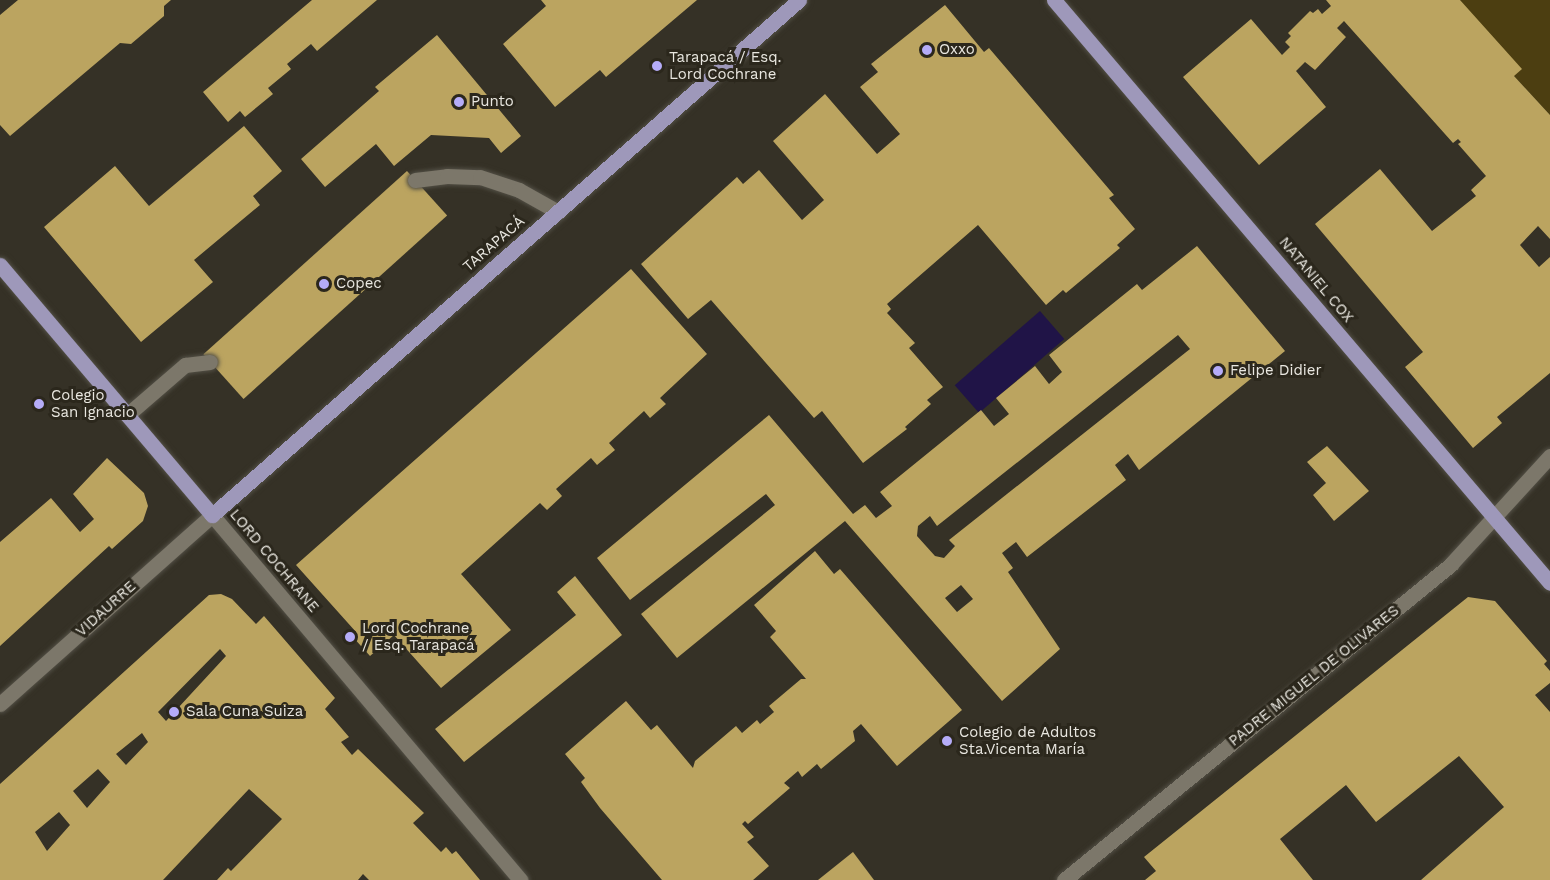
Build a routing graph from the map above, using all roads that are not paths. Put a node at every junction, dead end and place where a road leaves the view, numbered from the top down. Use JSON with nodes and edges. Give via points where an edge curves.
{"nodes":[{"id":1,"x":800,"y":0,"type":"edge"},
{"id":2,"x":1054,"y":0,"type":"edge"},
{"id":3,"x":415,"y":180,"type":"dead end"},
{"id":4,"x":558,"y":212,"type":"junction"},
{"id":5,"x":0,"y":265,"type":"edge"},
{"id":6,"x":210,"y":362,"type":"dead end"},
{"id":7,"x":127,"y":415,"type":"junction"},
{"id":8,"x":1550,"y":456,"type":"edge"},
{"id":9,"x":212,"y":514,"type":"junction"},
{"id":10,"x":1494,"y":517,"type":"junction"},
{"id":11,"x":1550,"y":583,"type":"edge"},
{"id":12,"x":0,"y":704,"type":"edge"},
{"id":13,"x":520,"y":880,"type":"edge"},
{"id":14,"x":1064,"y":880,"type":"edge"}],
"edges":[{"from":1,"to":4,"type":"main road","name":"TARAPACÁ"},
{"from":2,"to":10,"type":"main road","name":"NATANIEL COX"},
{"from":3,"to":4,"type":"main road","via":[[480,177],[519,190]]},
{"from":4,"to":9,"type":"main road","name":"TARAPACÁ"},
{"from":5,"to":7,"type":"main road","name":"LORD COCHRANE"},
{"from":6,"to":7,"type":"main road","via":[[185,365]]},
{"from":7,"to":9,"type":"main road","name":"LORD COCHRANE"},
{"from":8,"to":10,"type":"main road","name":"PADRE MIGUEL DE OLIVARES"},
{"from":9,"to":12,"type":"main road","name":"VIDAURRE"},
{"from":9,"to":13,"type":"main road","name":"LORD COCHRANE"},
{"from":10,"to":11,"type":"main road","name":"NATANIEL COX"},
{"from":10,"to":14,"type":"main road","name":"PADRE MIGUEL DE OLIVARES","via":[[1451,564]]}]}
